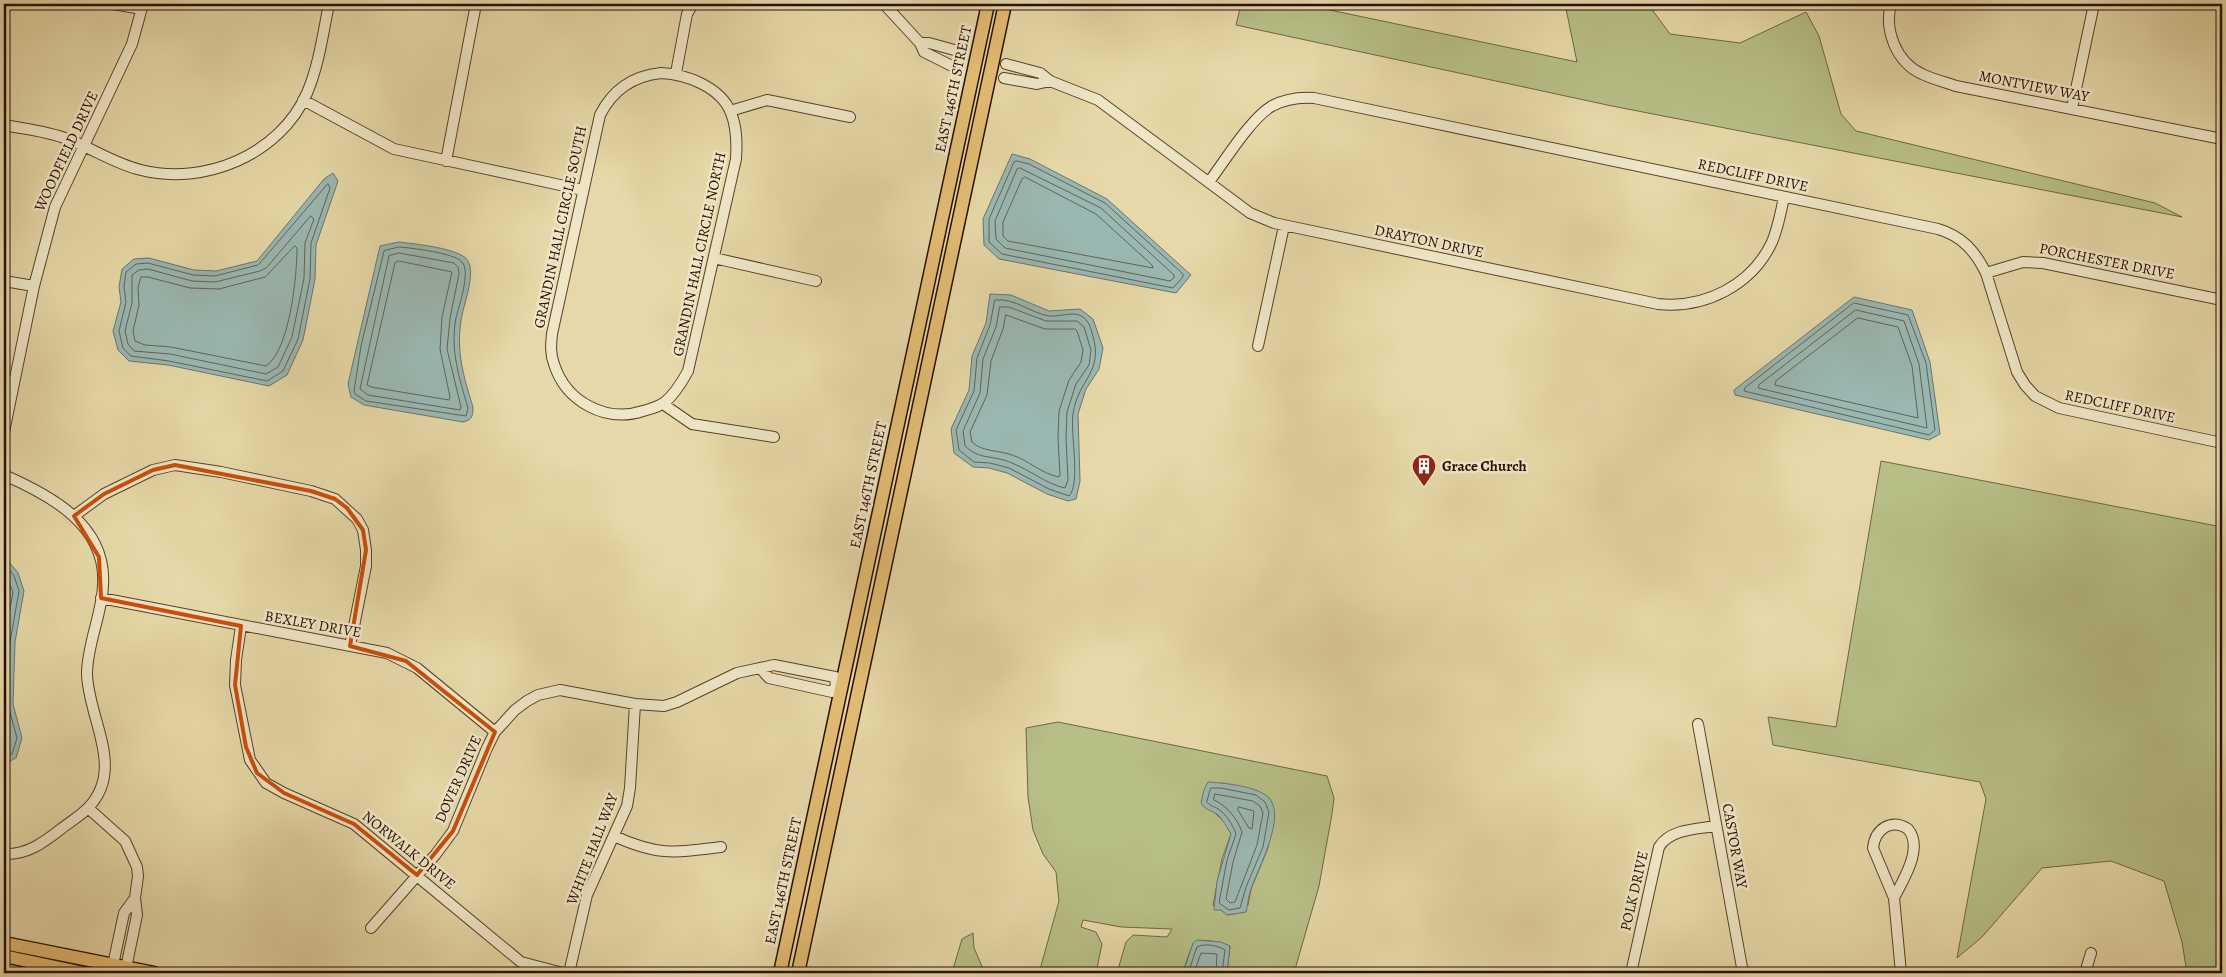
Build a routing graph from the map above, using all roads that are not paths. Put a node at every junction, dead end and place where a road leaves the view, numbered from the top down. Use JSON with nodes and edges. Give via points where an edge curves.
{"nodes":[{"id":1,"x":113,"y":4,"type":"edge"},
{"id":2,"x":329,"y":4,"type":"edge"},
{"id":3,"x":476,"y":4,"type":"edge"},
{"id":4,"x":693,"y":4,"type":"edge"},
{"id":5,"x":884,"y":4,"type":"edge"},
{"id":6,"x":988,"y":4,"type":"edge"},
{"id":7,"x":1005,"y":4,"type":"edge"},
{"id":8,"x":1891,"y":4,"type":"edge"},
{"id":9,"x":2094,"y":4,"type":"edge"},
{"id":10,"x":142,"y":7,"type":"edge"},
{"id":11,"x":920,"y":43,"type":"junction"},
{"id":12,"x":958,"y":51,"type":"dead end"},
{"id":13,"x":1006,"y":64,"type":"dead end"},
{"id":14,"x":954,"y":67,"type":"dead end"},
{"id":15,"x":676,"y":73,"type":"junction"},
{"id":16,"x":1004,"y":78,"type":"dead end"},
{"id":17,"x":1050,"y":81,"type":"junction"},
{"id":18,"x":303,"y":100,"type":"junction"},
{"id":19,"x":2072,"y":108,"type":"junction"},
{"id":20,"x":730,"y":111,"type":"junction"},
{"id":21,"x":850,"y":117,"type":"dead end"},
{"id":22,"x":4,"y":125,"type":"edge"},
{"id":23,"x":2222,"y":139,"type":"edge"},
{"id":24,"x":84,"y":146,"type":"junction"},
{"id":25,"x":446,"y":161,"type":"junction"},
{"id":26,"x":1209,"y":182,"type":"junction"},
{"id":27,"x":583,"y":190,"type":"junction"},
{"id":28,"x":1784,"y":197,"type":"junction"},
{"id":29,"x":1284,"y":226,"type":"junction"},
{"id":30,"x":714,"y":258,"type":"junction"},
{"id":31,"x":1986,"y":273,"type":"junction"},
{"id":32,"x":4,"y":281,"type":"edge"},
{"id":33,"x":816,"y":281,"type":"dead end"},
{"id":34,"x":34,"y":286,"type":"junction"},
{"id":35,"x":2222,"y":300,"type":"edge"},
{"id":36,"x":1258,"y":346,"type":"dead end"},
{"id":37,"x":663,"y":404,"type":"junction"},
{"id":38,"x":4,"y":432,"type":"edge"},
{"id":39,"x":774,"y":437,"type":"dead end"},
{"id":40,"x":2222,"y":443,"type":"edge"},
{"id":41,"x":4,"y":475,"type":"edge"},
{"id":42,"x":74,"y":516,"type":"junction"},
{"id":43,"x":101,"y":598,"type":"junction"},
{"id":44,"x":241,"y":626,"type":"junction"},
{"id":45,"x":350,"y":646,"type":"junction"},
{"id":46,"x":839,"y":686,"type":"junction"},
{"id":47,"x":858,"y":690,"type":"junction"},
{"id":48,"x":635,"y":704,"type":"junction"},
{"id":49,"x":1698,"y":724,"type":"dead end"},
{"id":50,"x":495,"y":732,"type":"junction"},
{"id":51,"x":88,"y":808,"type":"junction"},
{"id":52,"x":1716,"y":826,"type":"junction"},
{"id":53,"x":614,"y":836,"type":"junction"},
{"id":54,"x":721,"y":847,"type":"dead end"},
{"id":55,"x":4,"y":854,"type":"edge"},
{"id":56,"x":417,"y":875,"type":"junction"},
{"id":57,"x":135,"y":898,"type":"junction"},
{"id":58,"x":1894,"y":898,"type":"junction"},
{"id":59,"x":371,"y":928,"type":"dead end"},
{"id":60,"x":4,"y":943,"type":"edge"},
{"id":61,"x":2091,"y":953,"type":"dead end"},
{"id":62,"x":4,"y":956,"type":"edge"},
{"id":63,"x":113,"y":965,"type":"junction"},
{"id":64,"x":126,"y":968,"type":"junction"},
{"id":65,"x":84,"y":973,"type":"edge"},
{"id":66,"x":154,"y":973,"type":"edge"},
{"id":67,"x":563,"y":973,"type":"edge"},
{"id":68,"x":569,"y":973,"type":"edge"},
{"id":69,"x":780,"y":973,"type":"edge"},
{"id":70,"x":798,"y":973,"type":"edge"},
{"id":71,"x":1632,"y":973,"type":"edge"},
{"id":72,"x":1743,"y":973,"type":"edge"},
{"id":73,"x":1902,"y":973,"type":"edge"},
{"id":74,"x":2085,"y":973,"type":"edge"}],
"edges":[{"from":1,"to":10,"type":"street"},
{"from":2,"to":18,"type":"street","via":[[316,64]]},
{"from":3,"to":25,"type":"street"},
{"from":4,"to":15,"type":"street"},
{"from":5,"to":11,"type":"street"},
{"from":6,"to":46,"type":"main road","name":"EAST 146TH STREET"},
{"from":7,"to":47,"type":"main road"},
{"from":8,"to":19,"type":"street","name":"MONTVIEW WAY","via":[[1888,20],[1895,46],[1903,59],[1922,74],[1956,86]]},
{"from":9,"to":19,"type":"street"},
{"from":10,"to":24,"type":"street","name":"WOODFIELD DRIVE","via":[[132,44]]},
{"from":11,"to":12,"type":"street"},
{"from":11,"to":14,"type":"street","via":[[924,52]]},
{"from":13,"to":17,"type":"street","name":"DRAYTON DRIVE","via":[[1040,73]]},
{"from":15,"to":20,"type":"street","name":"GRANDIN HALL CIRCLE NORTH","via":[[709,88]]},
{"from":15,"to":27,"type":"street","name":"GRANDIN HALL CIRCLE SOUTH","via":[[642,76],[624,85],[610,98],[596,127]]},
{"from":16,"to":17,"type":"street","name":"DRAYTON DRIVE","via":[[1037,84]]},
{"from":17,"to":26,"type":"street","name":"DRAYTON DRIVE","via":[[1098,100]]},
{"from":18,"to":24,"type":"street","via":[[268,141],[242,159],[210,170],[182,175],[158,174],[129,167]]},
{"from":18,"to":25,"type":"street","via":[[394,149]]},
{"from":19,"to":23,"type":"street","name":"MONTVIEW WAY"},
{"from":20,"to":21,"type":"street","via":[[767,100]]},
{"from":20,"to":30,"type":"street","name":"GRANDIN HALL CIRCLE NORTH","via":[[736,133],[736,159]]},
{"from":22,"to":24,"type":"street","via":[[58,136]]},
{"from":24,"to":34,"type":"street","name":"WOODFIELD DRIVE","via":[[54,207]]},
{"from":25,"to":27,"type":"street"},
{"from":26,"to":28,"type":"street","name":"REDCLIFF DRIVE","via":[[1262,114],[1277,104],[1304,98]]},
{"from":26,"to":29,"type":"street","name":"DRAYTON DRIVE","via":[[1250,213]]},
{"from":27,"to":37,"type":"street","name":"GRANDIN HALL CIRCLE SOUTH","via":[[552,334],[554,364],[568,390],[601,413],[636,413]]},
{"from":28,"to":29,"type":"street","name":"DRAYTON DRIVE","via":[[1772,242],[1748,275],[1731,289],[1715,296],[1672,305]]},
{"from":28,"to":31,"type":"street","name":"REDCLIFF DRIVE","via":[[1947,232],[1969,246]]},
{"from":29,"to":36,"type":"street"},
{"from":30,"to":33,"type":"street"},
{"from":30,"to":37,"type":"street","name":"GRANDIN HALL CIRCLE NORTH","via":[[688,371]]},
{"from":31,"to":35,"type":"street","name":"PORCHESTER DRIVE","via":[[2033,261]]},
{"from":31,"to":40,"type":"street","name":"REDCLIFF DRIVE","via":[[2017,372],[2035,396],[2065,410]]},
{"from":32,"to":34,"type":"street"},
{"from":34,"to":38,"type":"street","name":"WOODFIELD DRIVE"},
{"from":37,"to":39,"type":"street","via":[[692,424]]},
{"from":41,"to":42,"type":"street","via":[[26,484]]},
{"from":42,"to":43,"type":"street","via":[[85,528],[100,556]]},
{"from":42,"to":45,"type":"street","via":[[104,494],[153,470],[174,465],[311,491],[335,499],[357,519],[363,530],[366,550],[366,566]]},
{"from":43,"to":44,"type":"street","name":"BEXLEY DRIVE"},
{"from":43,"to":51,"type":"street","via":[[87,673],[106,765],[102,782]]},
{"from":44,"to":45,"type":"street","name":"BEXLEY DRIVE"},
{"from":44,"to":56,"type":"street","name":"NORWALK DRIVE","via":[[235,686],[246,747],[257,773],[284,794],[354,824]]},
{"from":45,"to":50,"type":"street","name":"BEXLEY DRIVE","via":[[387,653],[406,661]]},
{"from":46,"to":47,"type":"street","name":"DOVER DRIVE"},
{"from":46,"to":48,"type":"street","name":"DOVER DRIVE","via":[[832,692],[769,678],[761,669],[737,673],[664,706]]},
{"from":46,"to":69,"type":"main road","name":"EAST 146TH STREET"},
{"from":47,"to":70,"type":"main road"},
{"from":48,"to":50,"type":"street","name":"DOVER DRIVE","via":[[571,690],[549,691],[515,710]]},
{"from":48,"to":53,"type":"street","name":"WHITE HALL WAY","via":[[630,788],[627,806]]},
{"from":49,"to":52,"type":"street","name":"CASTOR WAY"},
{"from":50,"to":56,"type":"street","name":"DOVER DRIVE","via":[[453,831]]},
{"from":51,"to":55,"type":"street","via":[[41,844],[18,854]]},
{"from":51,"to":57,"type":"street","via":[[130,849],[138,876]]},
{"from":52,"to":71,"type":"street","name":"POLK DRIVE","via":[[1676,834],[1659,847]]},
{"from":52,"to":72,"type":"street","name":"CASTOR WAY"},
{"from":53,"to":54,"type":"street","via":[[646,850],[665,853]]},
{"from":53,"to":68,"type":"street","name":"WHITE HALL WAY","via":[[587,895]]},
{"from":56,"to":59,"type":"street","name":"DOVER DRIVE"},
{"from":56,"to":67,"type":"street","name":"NORWALK DRIVE","via":[[521,962]]},
{"from":57,"to":63,"type":"street","via":[[124,913]]},
{"from":57,"to":64,"type":"street","via":[[137,916]]},
{"from":58,"to":58,"type":"street","via":[[1915,844],[1908,829],[1887,825],[1878,832],[1872,848]]},
{"from":58,"to":73,"type":"street"},
{"from":60,"to":63,"type":"main road"},
{"from":61,"to":74,"type":"street"},
{"from":62,"to":65,"type":"main road"},
{"from":63,"to":64,"type":"main road"},
{"from":64,"to":66,"type":"main road"}]}
